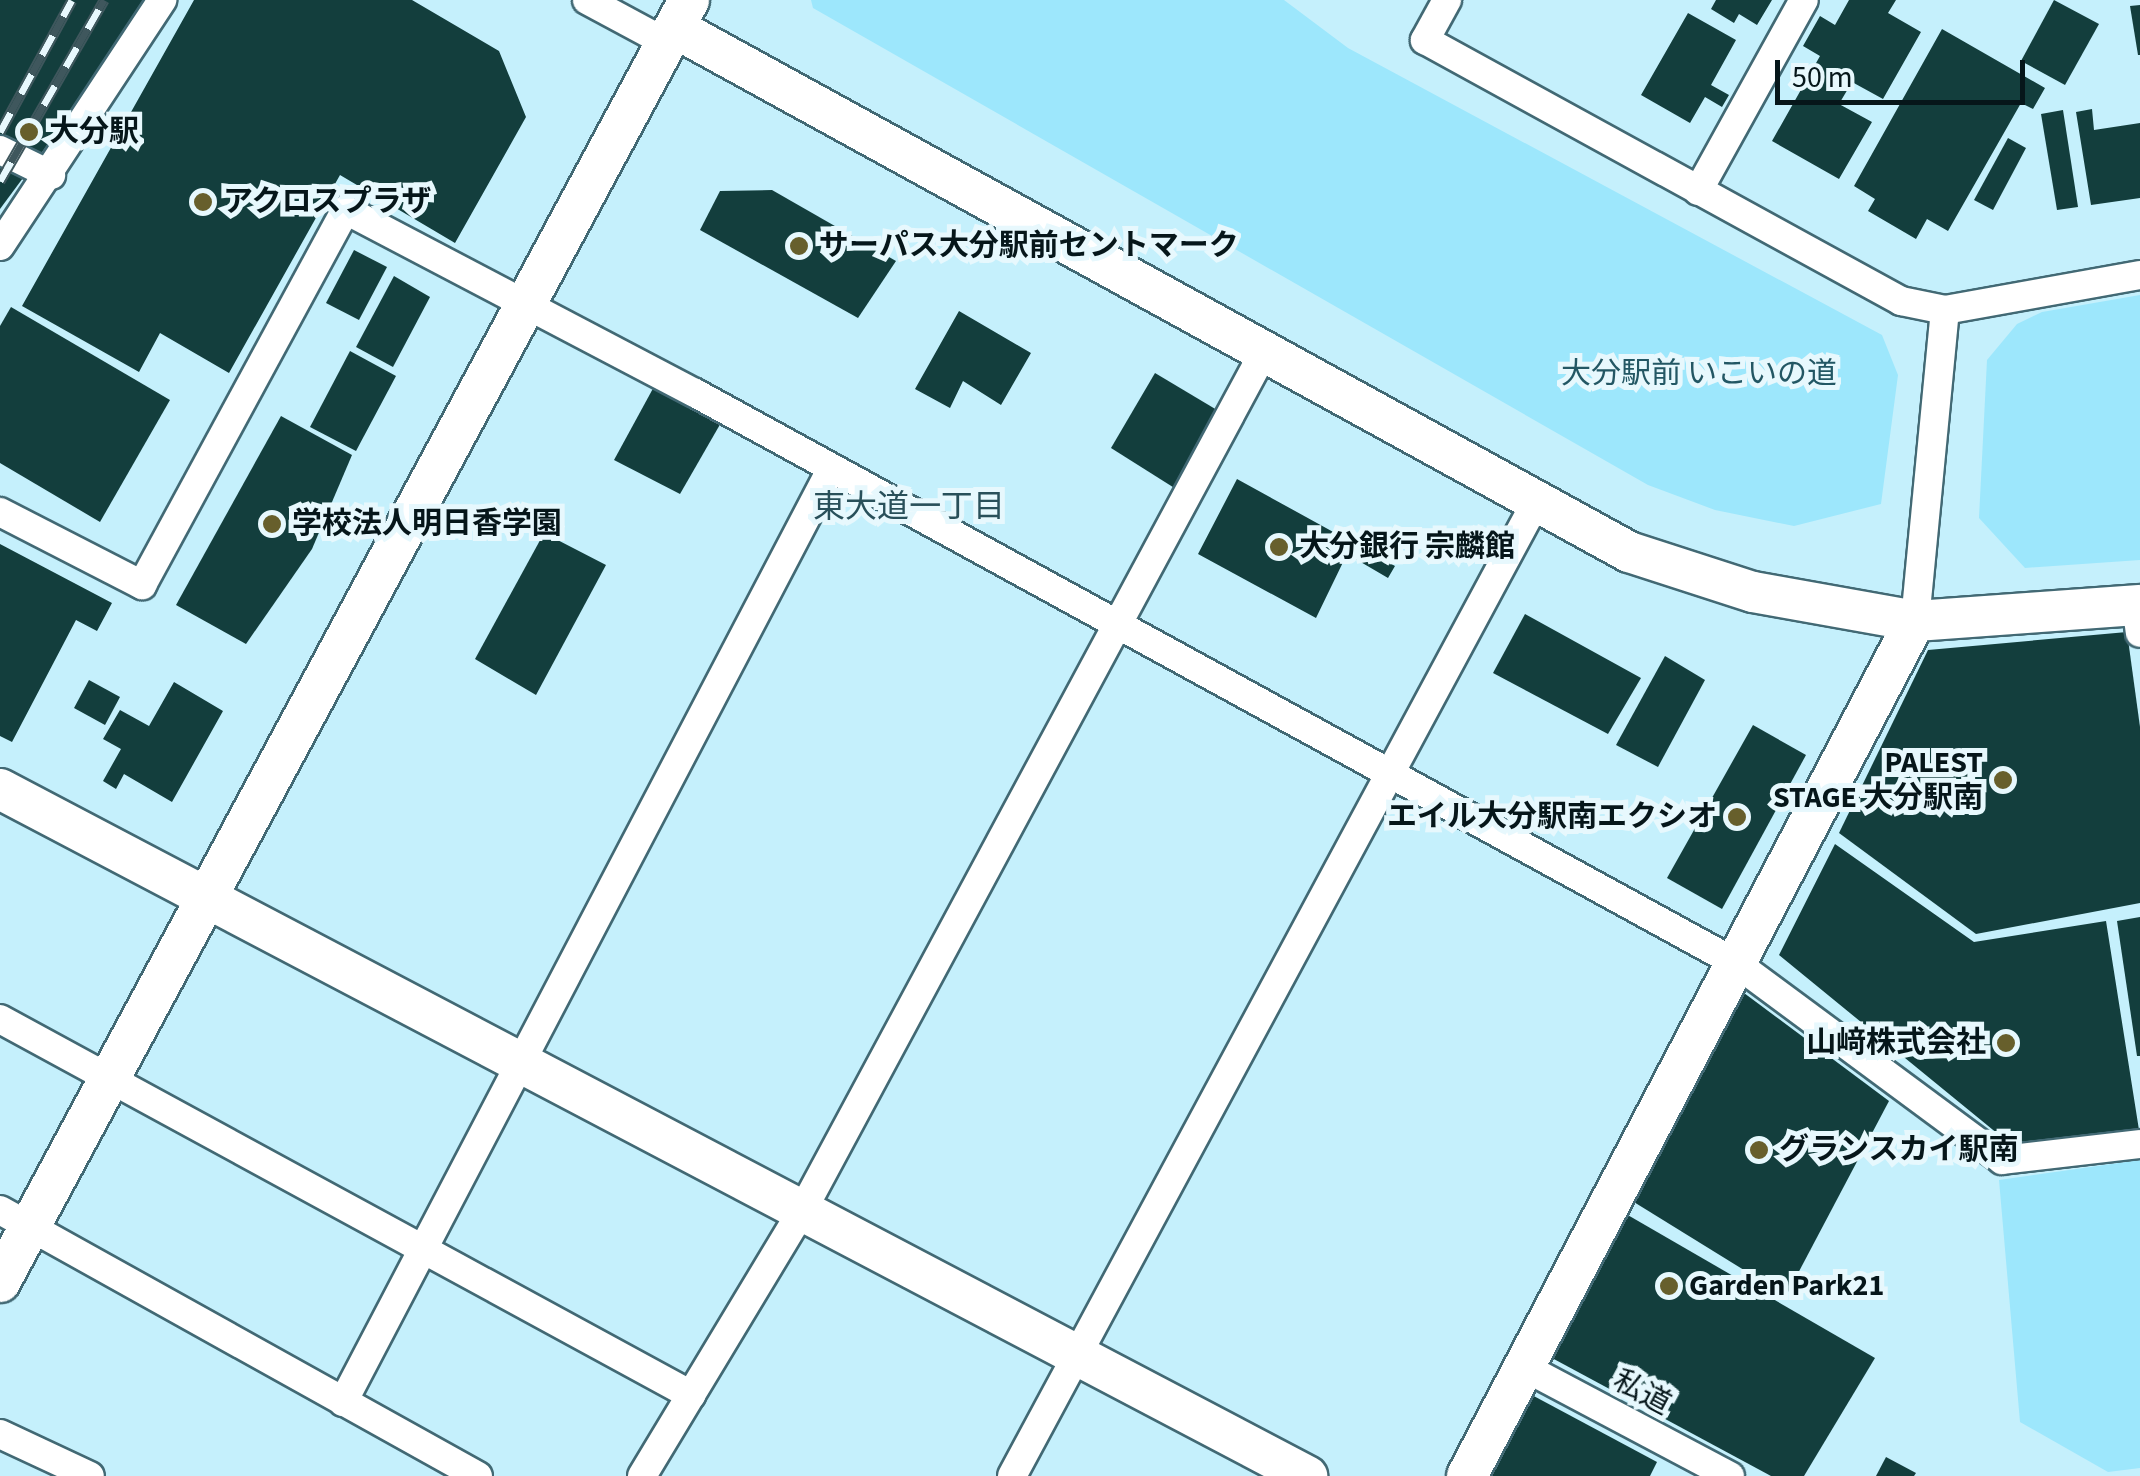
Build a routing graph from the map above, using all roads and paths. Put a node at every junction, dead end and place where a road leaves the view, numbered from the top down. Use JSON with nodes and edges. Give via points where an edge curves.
{"nodes":[{"id":1,"x":162,"y":0,"type":"edge"},
{"id":2,"x":587,"y":0,"type":"edge"},
{"id":3,"x":1446,"y":0,"type":"edge"},
{"id":4,"x":1804,"y":0,"type":"edge"},
{"id":5,"x":681,"y":14,"type":"edge"},
{"id":6,"x":0,"y":150,"type":"edge"},
{"id":7,"x":51,"y":176,"type":"junction"},
{"id":8,"x":1698,"y":190,"type":"junction"},
{"id":9,"x":0,"y":246,"type":"edge"},
{"id":10,"x":2140,"y":275,"type":"edge"},
{"id":11,"x":524,"y":307,"type":"junction"},
{"id":12,"x":1945,"y":310,"type":"junction"},
{"id":13,"x":1266,"y":348,"type":"junction"},
{"id":14,"x":832,"y":468,"type":"junction"},
{"id":15,"x":1535,"y":504,"type":"junction"},
{"id":16,"x":0,"y":512,"type":"edge"},
{"id":17,"x":2139,"y":615,"type":"edge"},
{"id":18,"x":1915,"y":621,"type":"junction"},
{"id":19,"x":1118,"y":624,"type":"junction"},
{"id":20,"x":1391,"y":774,"type":"junction"},
{"id":21,"x":0,"y":790,"type":"edge"},
{"id":22,"x":206,"y":897,"type":"junction"},
{"id":23,"x":1736,"y":962,"type":"junction"},
{"id":24,"x":0,"y":1019,"type":"edge"},
{"id":25,"x":522,"y":1064,"type":"junction"},
{"id":26,"x":109,"y":1080,"type":"junction"},
{"id":27,"x":2140,"y":1144,"type":"edge"},
{"id":28,"x":802,"y":1211,"type":"junction"},
{"id":29,"x":15,"y":1218,"type":"edge"},
{"id":30,"x":423,"y":1248,"type":"junction"},
{"id":31,"x":0,"y":1282,"type":"edge"},
{"id":32,"x":1076,"y":1354,"type":"junction"},
{"id":33,"x":1524,"y":1367,"type":"junction"},
{"id":34,"x":691,"y":1395,"type":"junction"},
{"id":35,"x":343,"y":1402,"type":"junction"},
{"id":36,"x":0,"y":1434,"type":"edge"},
{"id":37,"x":90,"y":1476,"type":"edge"},
{"id":38,"x":478,"y":1476,"type":"edge"},
{"id":39,"x":642,"y":1476,"type":"edge"},
{"id":40,"x":1012,"y":1476,"type":"edge"},
{"id":41,"x":1308,"y":1476,"type":"edge"},
{"id":42,"x":1467,"y":1476,"type":"edge"},
{"id":43,"x":1730,"y":1476,"type":"edge"}],
"edges":[{"from":1,"to":7,"type":"street"},
{"from":2,"to":5,"type":"street"},
{"from":3,"to":8,"type":"street","via":[[1425,40]]},
{"from":4,"to":8,"type":"street"},
{"from":5,"to":11,"type":"street"},
{"from":5,"to":13,"type":"street"},
{"from":6,"to":7,"type":"street"},
{"from":7,"to":9,"type":"street"},
{"from":8,"to":12,"type":"street","via":[[1901,301]]},
{"from":10,"to":12,"type":"street"},
{"from":11,"to":14,"type":"street"},
{"from":11,"to":16,"type":"street","via":[[346,210],[142,585]]},
{"from":11,"to":22,"type":"street"},
{"from":12,"to":18,"type":"street"},
{"from":13,"to":15,"type":"street"},
{"from":13,"to":19,"type":"street"},
{"from":14,"to":19,"type":"street"},
{"from":14,"to":25,"type":"street"},
{"from":15,"to":18,"type":"street","via":[[1629,552],[1711,580]]},
{"from":15,"to":20,"type":"street"},
{"from":17,"to":18,"type":"street"},
{"from":18,"to":23,"type":"street"},
{"from":19,"to":20,"type":"street"},
{"from":19,"to":28,"type":"street"},
{"from":20,"to":23,"type":"street"},
{"from":20,"to":32,"type":"street"},
{"from":21,"to":22,"type":"street"},
{"from":22,"to":25,"type":"street"},
{"from":22,"to":26,"type":"street"},
{"from":23,"to":27,"type":"street","via":[[2002,1160]]},
{"from":23,"to":33,"type":"street"},
{"from":24,"to":26,"type":"street"},
{"from":25,"to":28,"type":"street"},
{"from":25,"to":30,"type":"street"},
{"from":26,"to":29,"type":"street"},
{"from":26,"to":30,"type":"street"},
{"from":28,"to":32,"type":"street"},
{"from":28,"to":34,"type":"street"},
{"from":29,"to":31,"type":"street"},
{"from":29,"to":35,"type":"street"},
{"from":30,"to":34,"type":"street"},
{"from":30,"to":35,"type":"street"},
{"from":32,"to":40,"type":"street"},
{"from":32,"to":41,"type":"street"},
{"from":33,"to":42,"type":"street"},
{"from":33,"to":43,"type":"street","name":"私道"},
{"from":34,"to":39,"type":"street"},
{"from":35,"to":38,"type":"street"},
{"from":36,"to":37,"type":"street"}]}
